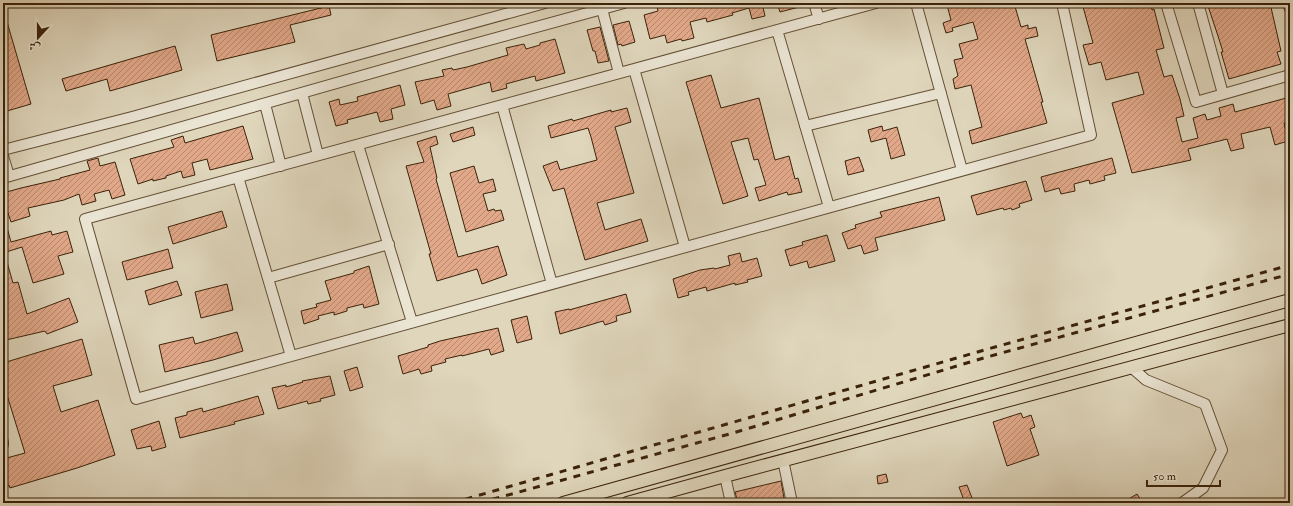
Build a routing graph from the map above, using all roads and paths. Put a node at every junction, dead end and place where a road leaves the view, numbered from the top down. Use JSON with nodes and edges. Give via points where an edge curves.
{"nodes":[{"id":1,"x":545,"y":3,"type":"edge"},
{"id":2,"x":624,"y":3,"type":"edge"},
{"id":3,"x":814,"y":3,"type":"edge"},
{"id":4,"x":876,"y":3,"type":"edge"},
{"id":5,"x":916,"y":3,"type":"edge"},
{"id":6,"x":1062,"y":3,"type":"edge"},
{"id":7,"x":1166,"y":3,"type":"edge"},
{"id":8,"x":1198,"y":3,"type":"edge"},
{"id":9,"x":1288,"y":3,"type":"edge"},
{"id":10,"x":859,"y":5,"type":"edge"},
{"id":11,"x":602,"y":9,"type":"junction"},
{"id":12,"x":1290,"y":10,"type":"edge"},
{"id":13,"x":819,"y":19,"type":"junction"},
{"id":14,"x":777,"y":30,"type":"junction"},
{"id":15,"x":634,"y":69,"type":"junction"},
{"id":16,"x":619,"y":73,"type":"junction"},
{"id":17,"x":1290,"y":75,"type":"edge"},
{"id":18,"x":302,"y":93,"type":"junction"},
{"id":19,"x":940,"y":93,"type":"junction"},
{"id":20,"x":1223,"y":94,"type":"junction"},
{"id":21,"x":265,"y":104,"type":"junction"},
{"id":22,"x":502,"y":105,"type":"junction"},
{"id":23,"x":805,"y":126,"type":"junction"},
{"id":24,"x":358,"y":144,"type":"junction"},
{"id":25,"x":3,"y":150,"type":"edge"},
{"id":26,"x":3,"y":156,"type":"edge"},
{"id":27,"x":318,"y":156,"type":"junction"},
{"id":28,"x":281,"y":166,"type":"junction"},
{"id":29,"x":962,"y":170,"type":"junction"},
{"id":30,"x":6,"y":177,"type":"edge"},
{"id":31,"x":238,"y":178,"type":"junction"},
{"id":32,"x":829,"y":207,"type":"junction"},
{"id":33,"x":389,"y":244,"type":"junction"},
{"id":34,"x":685,"y":247,"type":"junction"},
{"id":35,"x":268,"y":278,"type":"junction"},
{"id":36,"x":552,"y":284,"type":"junction"},
{"id":37,"x":1290,"y":300,"type":"edge"},
{"id":38,"x":412,"y":322,"type":"junction"},
{"id":39,"x":1290,"y":325,"type":"edge"},
{"id":40,"x":291,"y":356,"type":"junction"},
{"id":41,"x":1131,"y":367,"type":"junction"},
{"id":42,"x":783,"y":460,"type":"junction"},
{"id":43,"x":725,"y":476,"type":"junction"},
{"id":44,"x":563,"y":503,"type":"edge"},
{"id":45,"x":627,"y":503,"type":"edge"},
{"id":46,"x":731,"y":503,"type":"edge"},
{"id":47,"x":792,"y":503,"type":"edge"},
{"id":48,"x":1182,"y":503,"type":"edge"}],
"edges":[{"from":1,"to":25,"type":"street"},
{"from":2,"to":11,"type":"street"},
{"from":3,"to":13,"type":"street"},
{"from":4,"to":10,"type":"street"},
{"from":5,"to":19,"type":"street"},
{"from":6,"to":29,"type":"street","via":[[1091,135]]},
{"from":7,"to":20,"type":"street","via":[[1196,102]]},
{"from":8,"to":20,"type":"street"},
{"from":9,"to":12,"type":"street"},
{"from":10,"to":13,"type":"street"},
{"from":11,"to":16,"type":"street"},
{"from":11,"to":18,"type":"street"},
{"from":13,"to":14,"type":"street"},
{"from":14,"to":15,"type":"street"},
{"from":14,"to":23,"type":"street"},
{"from":15,"to":16,"type":"street"},
{"from":15,"to":34,"type":"street"},
{"from":16,"to":22,"type":"street"},
{"from":17,"to":20,"type":"street"},
{"from":18,"to":21,"type":"street"},
{"from":18,"to":27,"type":"street"},
{"from":19,"to":23,"type":"street"},
{"from":19,"to":29,"type":"street"},
{"from":21,"to":28,"type":"street"},
{"from":21,"to":30,"type":"street"},
{"from":22,"to":24,"type":"street"},
{"from":22,"to":36,"type":"street"},
{"from":23,"to":32,"type":"street"},
{"from":24,"to":27,"type":"street"},
{"from":24,"to":33,"type":"street"},
{"from":26,"to":30,"type":"street"},
{"from":27,"to":28,"type":"street"},
{"from":28,"to":31,"type":"street"},
{"from":29,"to":32,"type":"street"},
{"from":31,"to":35,"type":"street"},
{"from":31,"to":40,"type":"street","via":[[85,219],[136,398]]},
{"from":32,"to":34,"type":"street"},
{"from":33,"to":35,"type":"street"},
{"from":33,"to":38,"type":"street"},
{"from":34,"to":36,"type":"street"},
{"from":35,"to":40,"type":"street"},
{"from":36,"to":38,"type":"street"},
{"from":37,"to":44,"type":"main road"},
{"from":38,"to":40,"type":"street"},
{"from":39,"to":41,"type":"main road"},
{"from":41,"to":42,"type":"main road"},
{"from":41,"to":48,"type":"street","via":[[1146,380],[1205,404],[1215,430],[1222,450],[1203,488]]},
{"from":42,"to":43,"type":"main road"},
{"from":42,"to":47,"type":"street"},
{"from":43,"to":45,"type":"main road"},
{"from":43,"to":46,"type":"street"}]}
